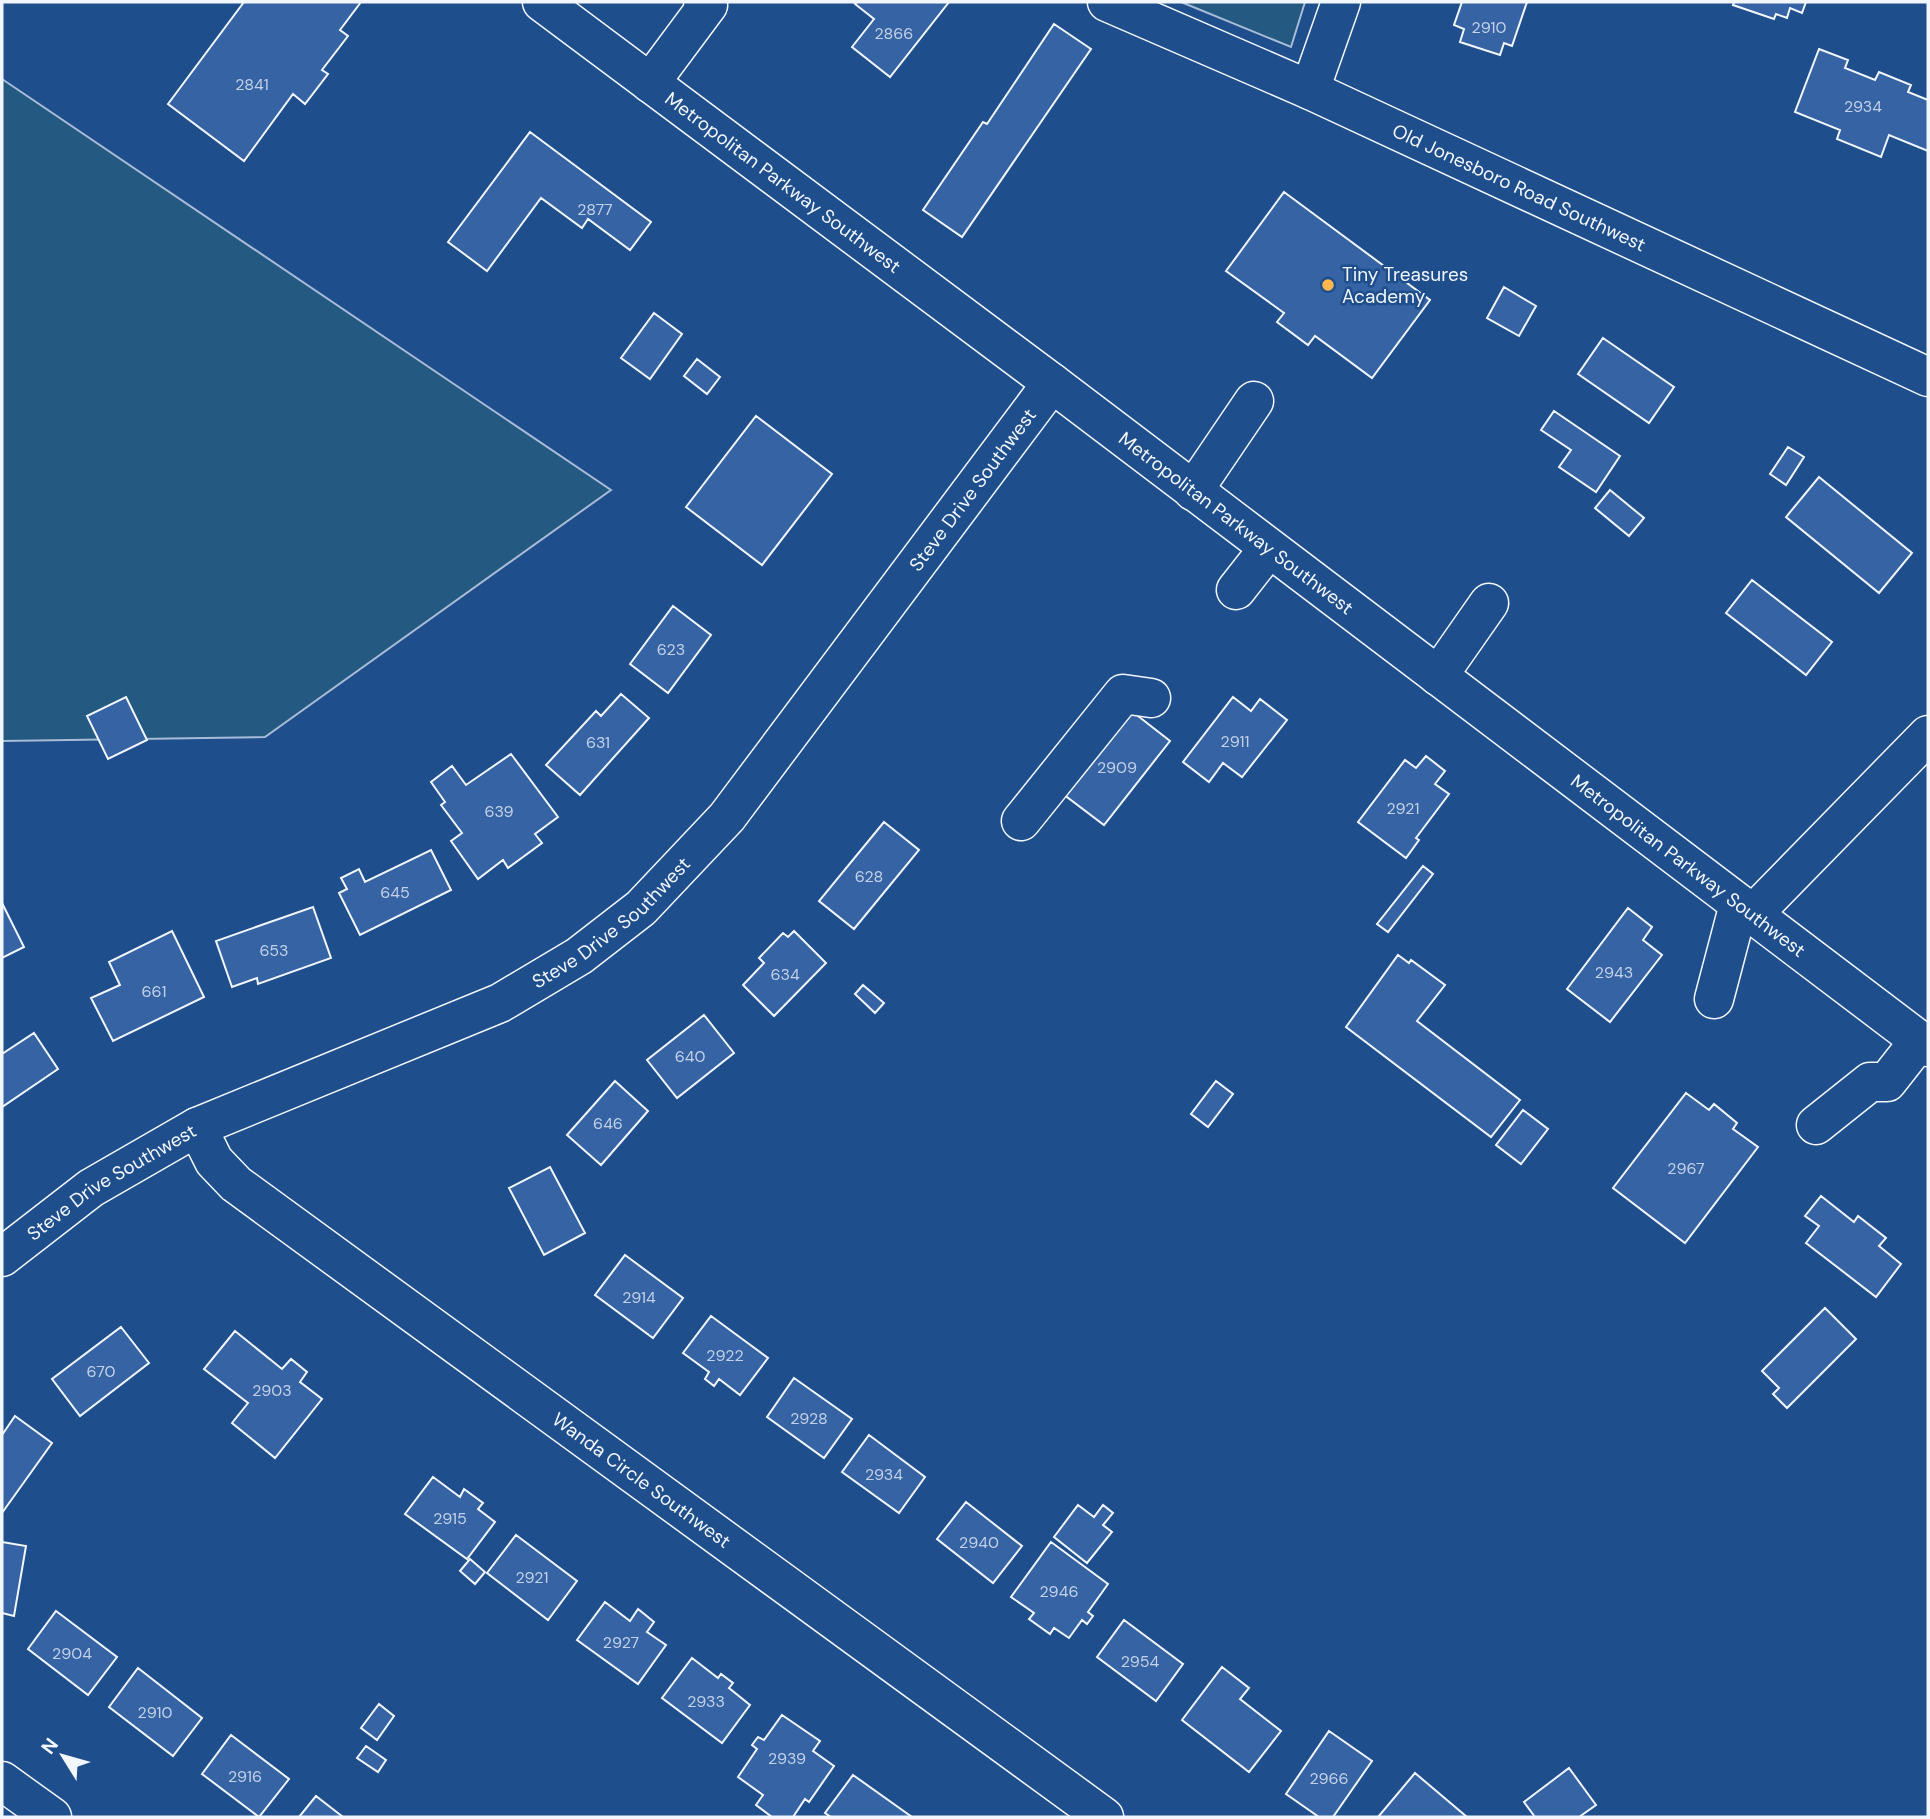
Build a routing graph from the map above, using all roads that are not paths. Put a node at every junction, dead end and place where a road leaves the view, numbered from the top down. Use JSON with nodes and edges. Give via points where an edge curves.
{"nodes":[{"id":1,"x":542,"y":2,"type":"edge"},
{"id":2,"x":703,"y":2,"type":"edge"},
{"id":3,"x":1107,"y":2,"type":"edge"},
{"id":4,"x":1341,"y":2,"type":"edge"},
{"id":5,"x":650,"y":83,"type":"junction"},
{"id":6,"x":1310,"y":90,"type":"junction"},
{"id":7,"x":1928,"y":377,"type":"edge"},
{"id":8,"x":1052,"y":383,"type":"junction"},
{"id":9,"x":1254,"y":401,"type":"dead end"},
{"id":10,"x":1194,"y":491,"type":"junction"},
{"id":11,"x":1269,"y":548,"type":"junction"},
{"id":12,"x":1236,"y":590,"type":"dead end"},
{"id":13,"x":1489,"y":603,"type":"dead end"},
{"id":14,"x":1438,"y":676,"type":"junction"},
{"id":15,"x":1151,"y":698,"type":"dead end"},
{"id":16,"x":1928,"y":735,"type":"edge"},
{"id":17,"x":1021,"y":821,"type":"dead end"},
{"id":18,"x":1746,"y":909,"type":"junction"},
{"id":19,"x":1714,"y":999,"type":"dead end"},
{"id":20,"x":1924,"y":1043,"type":"edge"},
{"id":21,"x":1816,"y":1125,"type":"dead end"},
{"id":22,"x":197,"y":1127,"type":"junction"},
{"id":23,"x":2,"y":1257,"type":"edge"},
{"id":24,"x":2,"y":1781,"type":"edge"},
{"id":25,"x":52,"y":1817,"type":"edge"},
{"id":26,"x":1104,"y":1817,"type":"edge"}],
"edges":[{"from":1,"to":5,"type":"street","name":"Metropolitan Parkway Southwest"},
{"from":2,"to":5,"type":"street","via":[[708,5]]},
{"from":3,"to":6,"type":"street","name":"Old Jonesboro Road Southwest"},
{"from":4,"to":6,"type":"street"},
{"from":5,"to":8,"type":"street","name":"Metropolitan Parkway Southwest"},
{"from":6,"to":7,"type":"street","name":"Old Jonesboro Road Southwest"},
{"from":8,"to":10,"type":"street","name":"Metropolitan Parkway Southwest"},
{"from":8,"to":22,"type":"street","name":"Steve Drive Southwest","via":[[727,817],[641,908],[579,957],[500,1003]]},
{"from":9,"to":10,"type":"street"},
{"from":10,"to":11,"type":"street","name":"Metropolitan Parkway Southwest"},
{"from":11,"to":12,"type":"street"},
{"from":11,"to":14,"type":"street","name":"Metropolitan Parkway Southwest"},
{"from":13,"to":14,"type":"street"},
{"from":14,"to":18,"type":"street","name":"Metropolitan Parkway Southwest"},
{"from":15,"to":17,"type":"street","via":[[1123,694]]},
{"from":16,"to":18,"type":"street"},
{"from":18,"to":19,"type":"street"},
{"from":18,"to":20,"type":"street","name":"Metropolitan Parkway Southwest"},
{"from":20,"to":21,"type":"street","via":[[1884,1092],[1870,1082]]},
{"from":22,"to":23,"type":"street","name":"Steve Drive Southwest","via":[[91,1188]]},
{"from":22,"to":26,"type":"street","name":"Wanda Circle Southwest","via":[[214,1161],[236,1184]]},
{"from":24,"to":25,"type":"street"}]}
